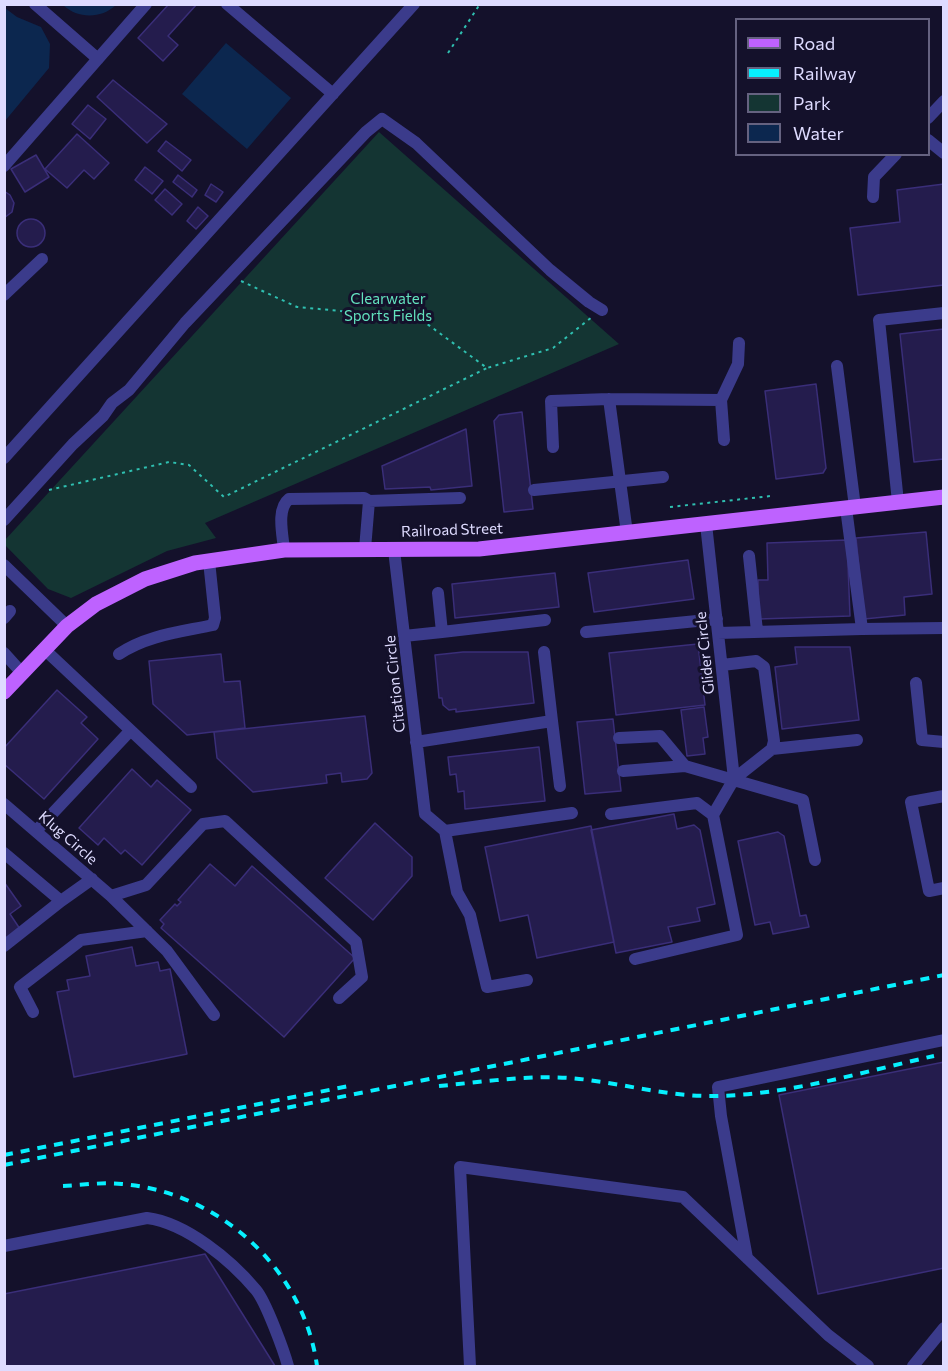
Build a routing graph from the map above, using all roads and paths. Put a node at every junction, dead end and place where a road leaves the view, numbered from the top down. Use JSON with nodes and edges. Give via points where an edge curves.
{"nodes":[{"id":1,"x":35,"y":4,"type":"edge"},
{"id":2,"x":146,"y":4,"type":"edge"},
{"id":3,"x":227,"y":4,"type":"edge"},
{"id":4,"x":414,"y":4,"type":"edge"},
{"id":5,"x":480,"y":4,"type":"edge"},
{"id":6,"x":448,"y":53,"type":"dead end"},
{"id":7,"x":98,"y":59,"type":"junction"},
{"id":8,"x":333,"y":94,"type":"junction"},
{"id":9,"x":944,"y":101,"type":"edge"},
{"id":10,"x":930,"y":116,"type":"edge"},
{"id":11,"x":930,"y":142,"type":"edge"},
{"id":12,"x":944,"y":153,"type":"edge"},
{"id":13,"x":894,"y":156,"type":"edge"},
{"id":14,"x":4,"y":166,"type":"edge"},
{"id":15,"x":873,"y":197,"type":"dead end"},
{"id":16,"x":42,"y":259,"type":"dead end"},
{"id":17,"x":230,"y":276,"type":"junction"},
{"id":18,"x":4,"y":295,"type":"edge"},
{"id":19,"x":602,"y":310,"type":"joint"},
{"id":20,"x":944,"y":313,"type":"edge"},
{"id":21,"x":739,"y":343,"type":"dead end"},
{"id":22,"x":837,"y":366,"type":"dead end"},
{"id":23,"x":487,"y":368,"type":"junction"},
{"id":24,"x":609,"y":399,"type":"junction"},
{"id":25,"x":720,"y":400,"type":"junction"},
{"id":26,"x":724,"y":440,"type":"dead end"},
{"id":27,"x":553,"y":447,"type":"dead end"},
{"id":28,"x":4,"y":458,"type":"edge"},
{"id":29,"x":663,"y":477,"type":"dead end"},
{"id":30,"x":620,"y":482,"type":"junction"},
{"id":31,"x":534,"y":490,"type":"dead end"},
{"id":32,"x":28,"y":495,"type":"junction"},
{"id":33,"x":771,"y":496,"type":"dead end"},
{"id":34,"x":944,"y":497,"type":"edge"},
{"id":35,"x":460,"y":498,"type":"dead end"},
{"id":36,"x":369,"y":501,"type":"junction"},
{"id":37,"x":898,"y":502,"type":"junction"},
{"id":38,"x":670,"y":507,"type":"dead end"},
{"id":39,"x":850,"y":508,"type":"junction"},
{"id":40,"x":4,"y":520,"type":"edge"},
{"id":41,"x":706,"y":524,"type":"junction"},
{"id":42,"x":627,"y":533,"type":"junction"},
{"id":43,"x":365,"y":549,"type":"junction"},
{"id":44,"x":284,"y":550,"type":"junction"},
{"id":45,"x":394,"y":550,"type":"junction"},
{"id":46,"x":749,"y":556,"type":"dead end"},
{"id":47,"x":208,"y":561,"type":"junction"},
{"id":48,"x":4,"y":565,"type":"edge"},
{"id":49,"x":438,"y":593,"type":"dead end"},
{"id":50,"x":717,"y":619,"type":"junction"},
{"id":51,"x":545,"y":620,"type":"dead end"},
{"id":52,"x":67,"y":626,"type":"junction"},
{"id":53,"x":944,"y":628,"type":"edge"},
{"id":54,"x":862,"y":629,"type":"junction"},
{"id":55,"x":757,"y":631,"type":"junction"},
{"id":56,"x":442,"y":632,"type":"junction"},
{"id":57,"x":586,"y":632,"type":"dead end"},
{"id":58,"x":718,"y":633,"type":"junction"},
{"id":59,"x":404,"y":636,"type":"junction"},
{"id":60,"x":44,"y":649,"type":"junction"},
{"id":61,"x":544,"y":652,"type":"dead end"},
{"id":62,"x":4,"y":653,"type":"edge"},
{"id":63,"x":119,"y":654,"type":"dead end"},
{"id":64,"x":722,"y":665,"type":"junction"},
{"id":65,"x":22,"y":673,"type":"junction"},
{"id":66,"x":916,"y":683,"type":"dead end"},
{"id":67,"x":4,"y":692,"type":"edge"},
{"id":68,"x":552,"y":721,"type":"junction"},
{"id":69,"x":130,"y":731,"type":"junction"},
{"id":70,"x":619,"y":738,"type":"dead end"},
{"id":71,"x":857,"y":740,"type":"dead end"},
{"id":72,"x":416,"y":742,"type":"junction"},
{"id":73,"x":944,"y":742,"type":"edge"},
{"id":74,"x":772,"y":749,"type":"junction"},
{"id":75,"x":685,"y":766,"type":"junction"},
{"id":76,"x":623,"y":771,"type":"dead end"},
{"id":77,"x":734,"y":779,"type":"junction"},
{"id":78,"x":560,"y":786,"type":"dead end"},
{"id":79,"x":191,"y":787,"type":"dead end"},
{"id":80,"x":944,"y":796,"type":"edge"},
{"id":81,"x":4,"y":804,"type":"edge"},
{"id":82,"x":572,"y":813,"type":"dead end"},
{"id":83,"x":611,"y":814,"type":"dead end"},
{"id":84,"x":713,"y":815,"type":"junction"},
{"id":85,"x":36,"y":831,"type":"junction"},
{"id":86,"x":445,"y":831,"type":"junction"},
{"id":87,"x":4,"y":853,"type":"edge"},
{"id":88,"x":815,"y":860,"type":"dead end"},
{"id":89,"x":92,"y":879,"type":"junction"},
{"id":90,"x":944,"y":888,"type":"edge"},
{"id":91,"x":111,"y":896,"type":"junction"},
{"id":92,"x":61,"y":901,"type":"junction"},
{"id":93,"x":147,"y":931,"type":"junction"},
{"id":94,"x":4,"y":946,"type":"edge"},
{"id":95,"x":635,"y":959,"type":"dead end"},
{"id":96,"x":527,"y":980,"type":"dead end"},
{"id":97,"x":339,"y":998,"type":"dead end"},
{"id":98,"x":33,"y":1012,"type":"dead end"},
{"id":99,"x":214,"y":1015,"type":"dead end"},
{"id":100,"x":944,"y":1040,"type":"edge"},
{"id":101,"x":4,"y":1246,"type":"edge"},
{"id":102,"x":747,"y":1258,"type":"junction"},
{"id":103,"x":944,"y":1328,"type":"edge"},
{"id":104,"x":288,"y":1366,"type":"edge"},
{"id":105,"x":470,"y":1366,"type":"edge"},
{"id":106,"x":868,"y":1366,"type":"edge"},
{"id":107,"x":913,"y":1366,"type":"edge"}],
"edges":[{"from":1,"to":7,"type":"street"},
{"from":2,"to":7,"type":"street"},
{"from":3,"to":8,"type":"street"},
{"from":4,"to":8,"type":"street"},
{"from":5,"to":6,"type":"path"},
{"from":7,"to":14,"type":"street"},
{"from":8,"to":28,"type":"street"},
{"from":9,"to":10,"type":"street"},
{"from":11,"to":12,"type":"street"},
{"from":13,"to":15,"type":"street","via":[[874,177]]},
{"from":16,"to":18,"type":"street"},
{"from":17,"to":19,"type":"street","via":[[382,119],[416,143],[550,270]]},
{"from":17,"to":23,"type":"path","via":[[297,307],[419,318]]},
{"from":17,"to":32,"type":"street","via":[[129,390],[112,403]]},
{"from":19,"to":23,"type":"path","via":[[553,348]]},
{"from":20,"to":37,"type":"street","via":[[879,320]]},
{"from":21,"to":25,"type":"street","via":[[738,364]]},
{"from":22,"to":39,"type":"street"},
{"from":23,"to":32,"type":"path","via":[[225,497],[189,465],[170,462]]},
{"from":24,"to":25,"type":"street"},
{"from":24,"to":27,"type":"street","via":[[551,402]]},
{"from":24,"to":30,"type":"street"},
{"from":25,"to":26,"type":"street"},
{"from":29,"to":30,"type":"street"},
{"from":30,"to":31,"type":"street"},
{"from":30,"to":42,"type":"street"},
{"from":32,"to":40,"type":"street"},
{"from":33,"to":38,"type":"path"},
{"from":34,"to":37,"type":"main road","name":"Railroad Street"},
{"from":35,"to":36,"type":"street"},
{"from":36,"to":43,"type":"street"},
{"from":36,"to":44,"type":"street","via":[[289,499],[282,514]]},
{"from":37,"to":39,"type":"main road","name":"Railroad Street"},
{"from":39,"to":41,"type":"main road","name":"Railroad Street"},
{"from":39,"to":54,"type":"street"},
{"from":41,"to":42,"type":"main road","name":"Railroad Street"},
{"from":41,"to":50,"type":"street","name":"Glider Circle"},
{"from":42,"to":45,"type":"main road","name":"Railroad Street","via":[[479,549]]},
{"from":43,"to":44,"type":"main road","name":"Railroad Street"},
{"from":43,"to":45,"type":"main road","name":"Railroad Street"},
{"from":44,"to":47,"type":"main road","name":"Railroad Street"},
{"from":45,"to":59,"type":"street","name":"Citation Circle"},
{"from":46,"to":55,"type":"street"},
{"from":47,"to":52,"type":"main road","name":"Railroad Street","via":[[145,579],[96,604]]},
{"from":47,"to":63,"type":"street","via":[[213,625],[157,637]]},
{"from":48,"to":52,"type":"street"},
{"from":49,"to":56,"type":"street"},
{"from":50,"to":57,"type":"street"},
{"from":50,"to":58,"type":"street","name":"Glider Circle"},
{"from":51,"to":56,"type":"street"},
{"from":52,"to":60,"type":"main road","name":"Railroad Street"},
{"from":53,"to":54,"type":"street"},
{"from":54,"to":55,"type":"street"},
{"from":55,"to":58,"type":"street"},
{"from":56,"to":59,"type":"street"},
{"from":58,"to":64,"type":"street","name":"Glider Circle"},
{"from":59,"to":72,"type":"street","name":"Citation Circle"},
{"from":60,"to":65,"type":"main road","name":"Railroad Street"},
{"from":60,"to":69,"type":"street"},
{"from":61,"to":68,"type":"street"},
{"from":62,"to":65,"type":"street"},
{"from":64,"to":74,"type":"street","via":[[756,661],[764,667]]},
{"from":64,"to":77,"type":"street","name":"Glider Circle"},
{"from":65,"to":67,"type":"main road","name":"Railroad Street"},
{"from":66,"to":73,"type":"street","via":[[922,740]]},
{"from":68,"to":72,"type":"street"},
{"from":68,"to":78,"type":"street"},
{"from":69,"to":79,"type":"street"},
{"from":69,"to":85,"type":"street"},
{"from":70,"to":75,"type":"street","via":[[660,736]]},
{"from":71,"to":74,"type":"street"},
{"from":72,"to":86,"type":"street","name":"Citation Circle","via":[[425,814]]},
{"from":74,"to":77,"type":"street"},
{"from":75,"to":76,"type":"street"},
{"from":75,"to":77,"type":"street"},
{"from":77,"to":84,"type":"street"},
{"from":77,"to":88,"type":"street","via":[[803,800]]},
{"from":80,"to":90,"type":"street","via":[[911,802],[929,891]]},
{"from":81,"to":85,"type":"street","name":"Klug Circle"},
{"from":82,"to":86,"type":"street"},
{"from":83,"to":84,"type":"street","via":[[697,803]]},
{"from":84,"to":95,"type":"street","via":[[737,935]]},
{"from":85,"to":89,"type":"street","name":"Klug Circle"},
{"from":86,"to":96,"type":"street","via":[[457,892],[470,915],[487,987]]},
{"from":87,"to":92,"type":"street"},
{"from":89,"to":91,"type":"street","name":"Klug Circle"},
{"from":89,"to":92,"type":"street"},
{"from":91,"to":93,"type":"street","name":"Klug Circle"},
{"from":91,"to":97,"type":"street","via":[[146,885],[203,824],[225,821],[356,942],[362,977]]},
{"from":92,"to":94,"type":"street"},
{"from":93,"to":98,"type":"street","via":[[81,940],[20,987]]},
{"from":93,"to":99,"type":"street","name":"Klug Circle","via":[[167,951]]},
{"from":100,"to":102,"type":"street","via":[[718,1087]]},
{"from":101,"to":104,"type":"street","via":[[147,1218],[165,1220],[201,1240],[257,1291]]},
{"from":102,"to":105,"type":"street","via":[[683,1197],[460,1167]]},
{"from":102,"to":106,"type":"street","via":[[828,1335]]},
{"from":103,"to":107,"type":"street"}]}
